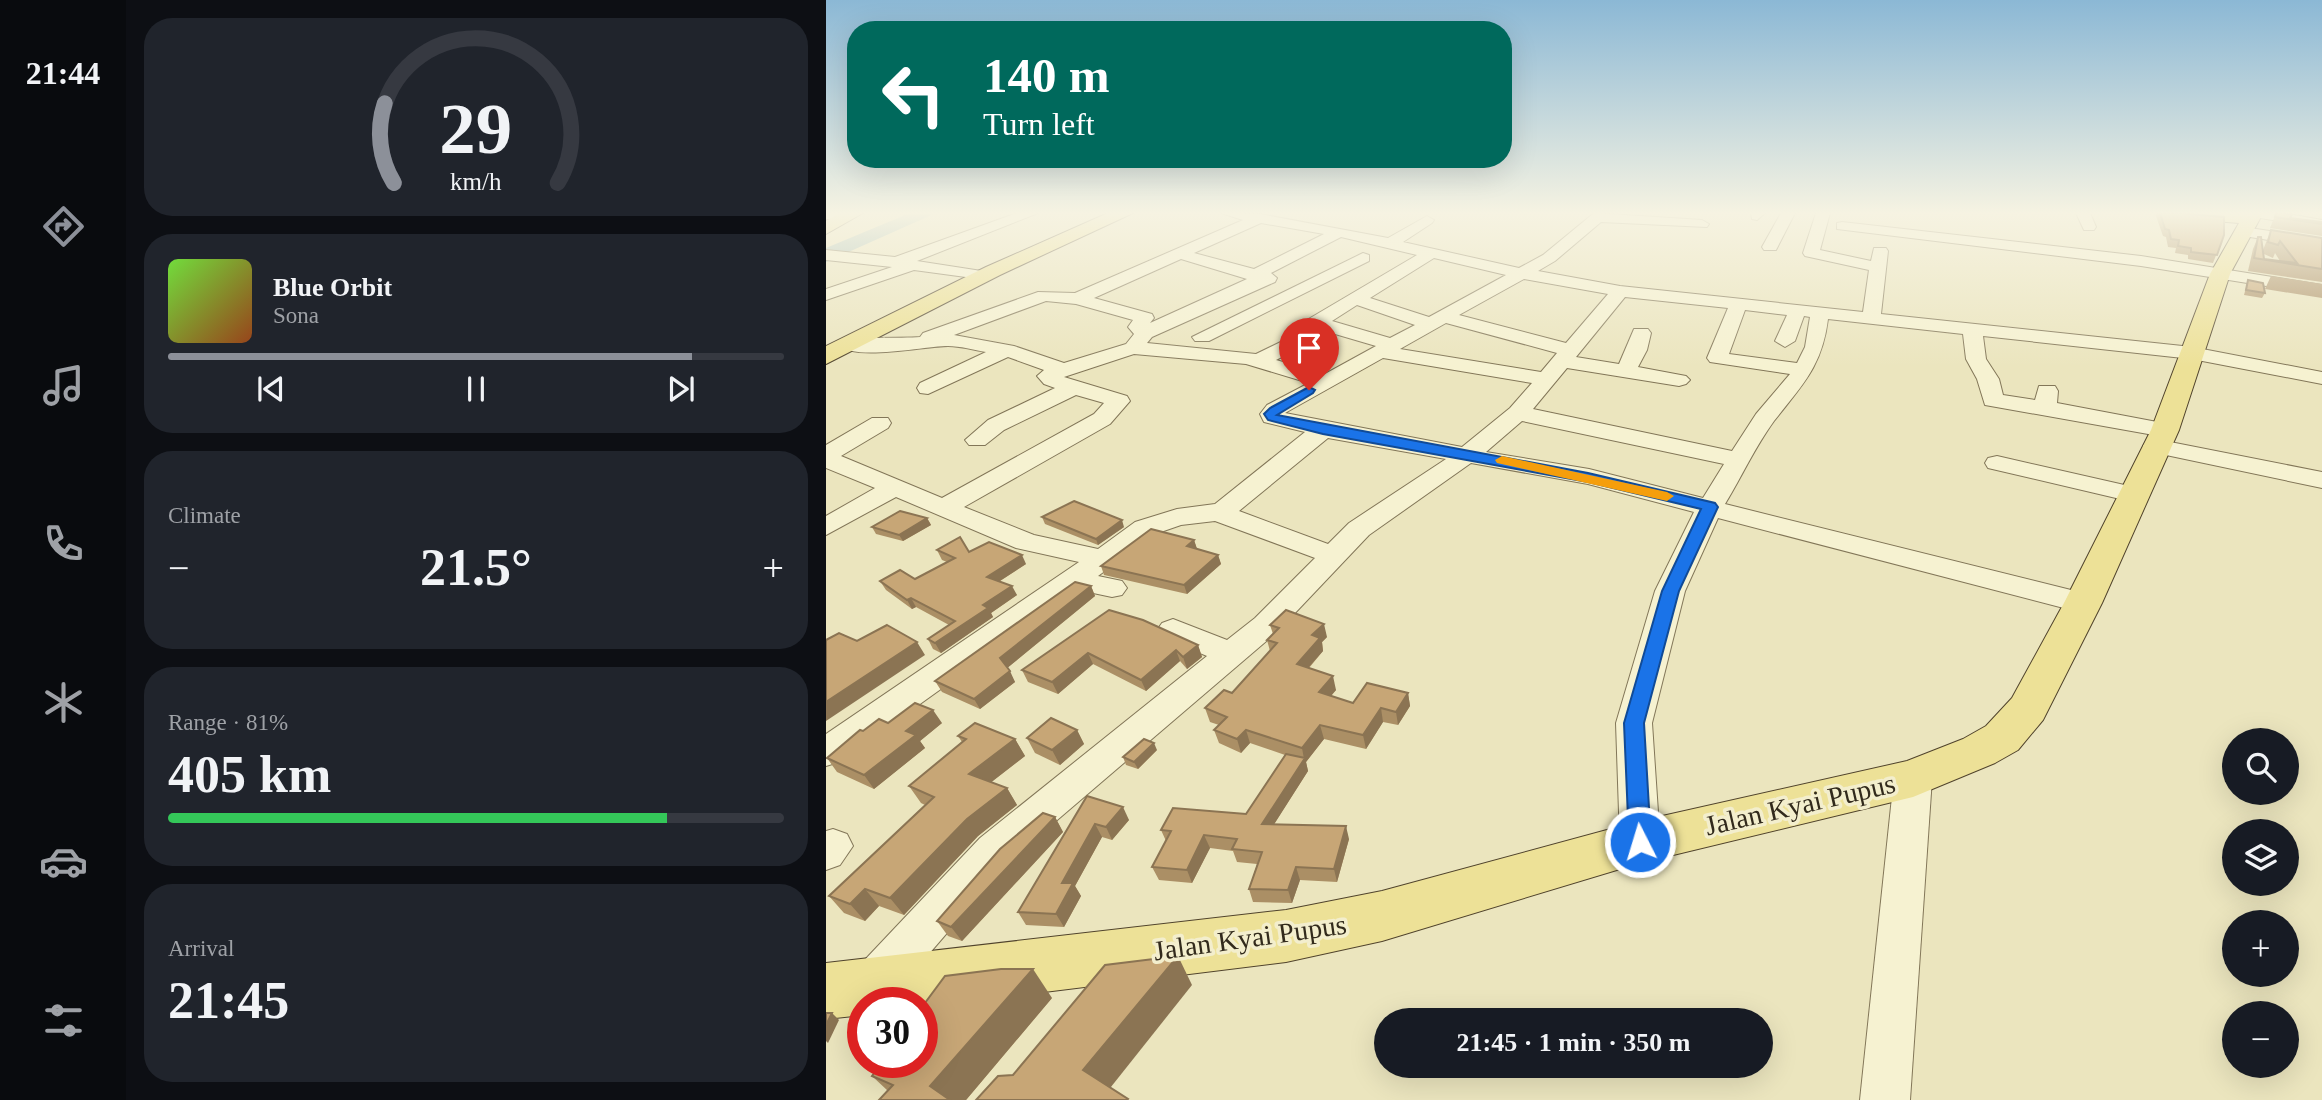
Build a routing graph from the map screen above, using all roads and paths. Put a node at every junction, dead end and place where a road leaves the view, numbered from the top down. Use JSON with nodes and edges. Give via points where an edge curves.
{"nodes":[{"id":1,"x":905,"y":264,"type":"edge"},
{"id":2,"x":907,"y":264,"type":"edge"},
{"id":3,"x":1008,"y":264,"type":"edge"},
{"id":4,"x":1156,"y":264,"type":"edge"},
{"id":5,"x":1218,"y":264,"type":"edge"},
{"id":6,"x":1281,"y":264,"type":"edge"},
{"id":7,"x":1351,"y":264,"type":"edge"},
{"id":8,"x":1413,"y":264,"type":"edge"},
{"id":9,"x":1484,"y":264,"type":"edge"},
{"id":10,"x":1535,"y":264,"type":"edge"},
{"id":11,"x":1865,"y":264,"type":"edge"},
{"id":12,"x":2158,"y":264,"type":"edge"},
{"id":13,"x":2225,"y":264,"type":"edge"},
{"id":14,"x":1878,"y":267,"type":"joint"},
{"id":15,"x":2221,"y":272,"type":"junction"},
{"id":16,"x":1520,"y":273,"type":"junction"},
{"id":17,"x":982,"y":276,"type":"junction"},
{"id":18,"x":1260,"y":276,"type":"junction"},
{"id":19,"x":1305,"y":289,"type":"junction"},
{"id":20,"x":2322,"y":290,"type":"edge"},
{"id":21,"x":1619,"y":291,"type":"junction"},
{"id":22,"x":826,"y":296,"type":"edge"},
{"id":23,"x":1077,"y":299,"type":"junction"},
{"id":24,"x":1356,"y":299,"type":"junction"},
{"id":25,"x":1739,"y":303,"type":"junction"},
{"id":26,"x":1798,"y":309,"type":"junction"},
{"id":27,"x":1819,"y":312,"type":"junction"},
{"id":28,"x":1871,"y":317,"type":"junction"},
{"id":29,"x":1438,"y":321,"type":"junction"},
{"id":30,"x":1318,"y":323,"type":"junction"},
{"id":31,"x":1972,"y":329,"type":"junction"},
{"id":32,"x":1141,"y":333,"type":"junction"},
{"id":33,"x":1641,"y":333,"type":"dead end"},
{"id":34,"x":1202,"y":337,"type":"dead end"},
{"id":35,"x":1785,"y":341,"type":"dead end"},
{"id":36,"x":917,"y":342,"type":"junction"},
{"id":37,"x":848,"y":344,"type":"junction"},
{"id":38,"x":972,"y":344,"type":"junction"},
{"id":39,"x":1388,"y":348,"type":"junction"},
{"id":40,"x":1007,"y":350,"type":"junction"},
{"id":41,"x":2192,"y":353,"type":"junction"},
{"id":42,"x":826,"y":355,"type":"edge"},
{"id":43,"x":1256,"y":361,"type":"junction"},
{"id":44,"x":1559,"y":363,"type":"junction"},
{"id":45,"x":1804,"y":370,"type":"junction"},
{"id":46,"x":1625,"y":371,"type":"junction"},
{"id":47,"x":2322,"y":378,"type":"edge"},
{"id":48,"x":1069,"y":379,"type":"junction"},
{"id":49,"x":1679,"y":380,"type":"dead end"},
{"id":50,"x":1326,"y":381,"type":"junction"},
{"id":51,"x":928,"y":388,"type":"dead end"},
{"id":52,"x":1518,"y":413,"type":"junction"},
{"id":53,"x":880,"y":423,"type":"dead end"},
{"id":54,"x":1323,"y":430,"type":"junction"},
{"id":55,"x":2160,"y":438,"type":"junction"},
{"id":56,"x":977,"y":440,"type":"dead end"},
{"id":57,"x":1469,"y":454,"type":"junction"},
{"id":58,"x":826,"y":457,"type":"edge"},
{"id":59,"x":1740,"y":460,"type":"junction"},
{"id":60,"x":1997,"y":463,"type":"dead end"},
{"id":61,"x":2322,"y":480,"type":"edge"},
{"id":62,"x":896,"y":487,"type":"junction"},
{"id":63,"x":2133,"y":494,"type":"junction"},
{"id":64,"x":1710,"y":507,"type":"junction"},
{"id":65,"x":943,"y":508,"type":"junction"},
{"id":66,"x":1217,"y":512,"type":"junction"},
{"id":67,"x":826,"y":527,"type":"edge"},
{"id":68,"x":1332,"y":554,"type":"junction"},
{"id":69,"x":1104,"y":559,"type":"junction"},
{"id":70,"x":1074,"y":580,"type":"junction"},
{"id":71,"x":1112,"y":588,"type":"dead end"},
{"id":72,"x":2083,"y":603,"type":"junction"},
{"id":73,"x":1173,"y":631,"type":"edge"},
{"id":74,"x":1231,"y":654,"type":"junction"},
{"id":75,"x":826,"y":752,"type":"edge"},
{"id":76,"x":1913,"y":778,"type":"junction"},
{"id":77,"x":1640,"y":842,"type":"junction"},
{"id":78,"x":1122,"y":955,"type":"junction"},
{"id":79,"x":871,"y":987,"type":"joint"},
{"id":80,"x":847,"y":989,"type":"edge"},
{"id":81,"x":826,"y":991,"type":"edge"},
{"id":82,"x":1079,"y":1007,"type":"edge"},
{"id":83,"x":1885,"y":1100,"type":"edge"}],
"edges":[{"from":1,"to":22,"type":"street"},
{"from":2,"to":17,"type":"street"},
{"from":3,"to":17,"type":"main road"},
{"from":4,"to":23,"type":"street"},
{"from":5,"to":18,"type":"street"},
{"from":6,"to":18,"type":"street"},
{"from":7,"to":19,"type":"street"},
{"from":8,"to":24,"type":"street"},
{"from":9,"to":16,"type":"street"},
{"from":10,"to":16,"type":"street"},
{"from":11,"to":14,"type":"street"},
{"from":12,"to":15,"type":"street"},
{"from":13,"to":15,"type":"main road","name":"Jalan Kyai Pupus"},
{"from":14,"to":28,"type":"street"},
{"from":15,"to":20,"type":"street"},
{"from":15,"to":41,"type":"main road","name":"Jalan Kyai Pupus"},
{"from":16,"to":21,"type":"street"},
{"from":16,"to":29,"type":"street"},
{"from":17,"to":37,"type":"main road"},
{"from":18,"to":19,"type":"street"},
{"from":18,"to":32,"type":"street"},
{"from":19,"to":34,"type":"street"},
{"from":21,"to":25,"type":"street"},
{"from":21,"to":44,"type":"street"},
{"from":23,"to":32,"type":"street"},
{"from":23,"to":36,"type":"street","via":[[1044,296]]},
{"from":23,"to":38,"type":"street"},
{"from":24,"to":29,"type":"street"},
{"from":24,"to":30,"type":"street"},
{"from":25,"to":26,"type":"street"},
{"from":25,"to":45,"type":"street","via":[[1717,358]]},
{"from":26,"to":27,"type":"street"},
{"from":26,"to":35,"type":"street"},
{"from":27,"to":28,"type":"street"},
{"from":27,"to":45,"type":"street","via":[[1815,347]]},
{"from":28,"to":31,"type":"street"},
{"from":29,"to":39,"type":"street"},
{"from":29,"to":44,"type":"street"},
{"from":30,"to":39,"type":"street"},
{"from":30,"to":43,"type":"street","via":[[1300,333],[1300,340]]},
{"from":31,"to":41,"type":"street"},
{"from":31,"to":55,"type":"street","via":[[1976,359],[1993,400],[2046,400]]},
{"from":32,"to":43,"type":"street"},
{"from":32,"to":48,"type":"street"},
{"from":33,"to":46,"type":"street"},
{"from":36,"to":37,"type":"street"},
{"from":36,"to":38,"type":"street"},
{"from":37,"to":42,"type":"main road"},
{"from":38,"to":40,"type":"street"},
{"from":39,"to":44,"type":"street"},
{"from":39,"to":50,"type":"street"},
{"from":40,"to":48,"type":"street"},
{"from":40,"to":51,"type":"street"},
{"from":41,"to":47,"type":"street"},
{"from":41,"to":55,"type":"main road","name":"Jalan Kyai Pupus"},
{"from":43,"to":50,"type":"street"},
{"from":44,"to":46,"type":"street"},
{"from":44,"to":52,"type":"street"},
{"from":45,"to":59,"type":"street","via":[[1764,419]]},
{"from":46,"to":49,"type":"street"},
{"from":48,"to":56,"type":"street"},
{"from":48,"to":65,"type":"street","via":[[1119,401],[1118,406]]},
{"from":50,"to":54,"type":"street","via":[[1271,414]]},
{"from":52,"to":57,"type":"street"},
{"from":52,"to":59,"type":"street"},
{"from":53,"to":58,"type":"street"},
{"from":54,"to":57,"type":"street"},
{"from":54,"to":66,"type":"street","via":[[1242,498]]},
{"from":55,"to":61,"type":"street"},
{"from":55,"to":63,"type":"main road","name":"Jalan Kyai Pupus"},
{"from":57,"to":64,"type":"street"},
{"from":57,"to":68,"type":"street","via":[[1369,522]]},
{"from":58,"to":62,"type":"street"},
{"from":59,"to":64,"type":"street"},
{"from":60,"to":63,"type":"street"},
{"from":62,"to":65,"type":"street"},
{"from":62,"to":67,"type":"street"},
{"from":63,"to":72,"type":"main road","name":"Jalan Kyai Pupus"},
{"from":64,"to":72,"type":"street"},
{"from":64,"to":77,"type":"street","via":[[1670,591],[1634,723]]},
{"from":65,"to":69,"type":"street","via":[[1026,542]]},
{"from":66,"to":68,"type":"street"},
{"from":66,"to":69,"type":"street","via":[[1161,521]]},
{"from":68,"to":74,"type":"street","via":[[1266,625]]},
{"from":69,"to":70,"type":"street"},
{"from":70,"to":71,"type":"street"},
{"from":70,"to":75,"type":"street"},
{"from":72,"to":76,"type":"main road","name":"Jalan Kyai Pupus","via":[[2028,709],[2014,726],[1979,751]]},
{"from":73,"to":74,"type":"street"},
{"from":74,"to":79,"type":"street","via":[[994,850]]},
{"from":76,"to":77,"type":"main road","name":"Jalan Kyai Pupus"},
{"from":76,"to":83,"type":"street"},
{"from":77,"to":78,"type":"main road","name":"Jalan Kyai Pupus","via":[[1370,919],[1286,936]]},
{"from":78,"to":79,"type":"main road","name":"Jalan Kyai Pupus"},
{"from":78,"to":82,"type":"street"},
{"from":80,"to":81,"type":"main road","name":"Jalan Kyai Pupus"}]}
